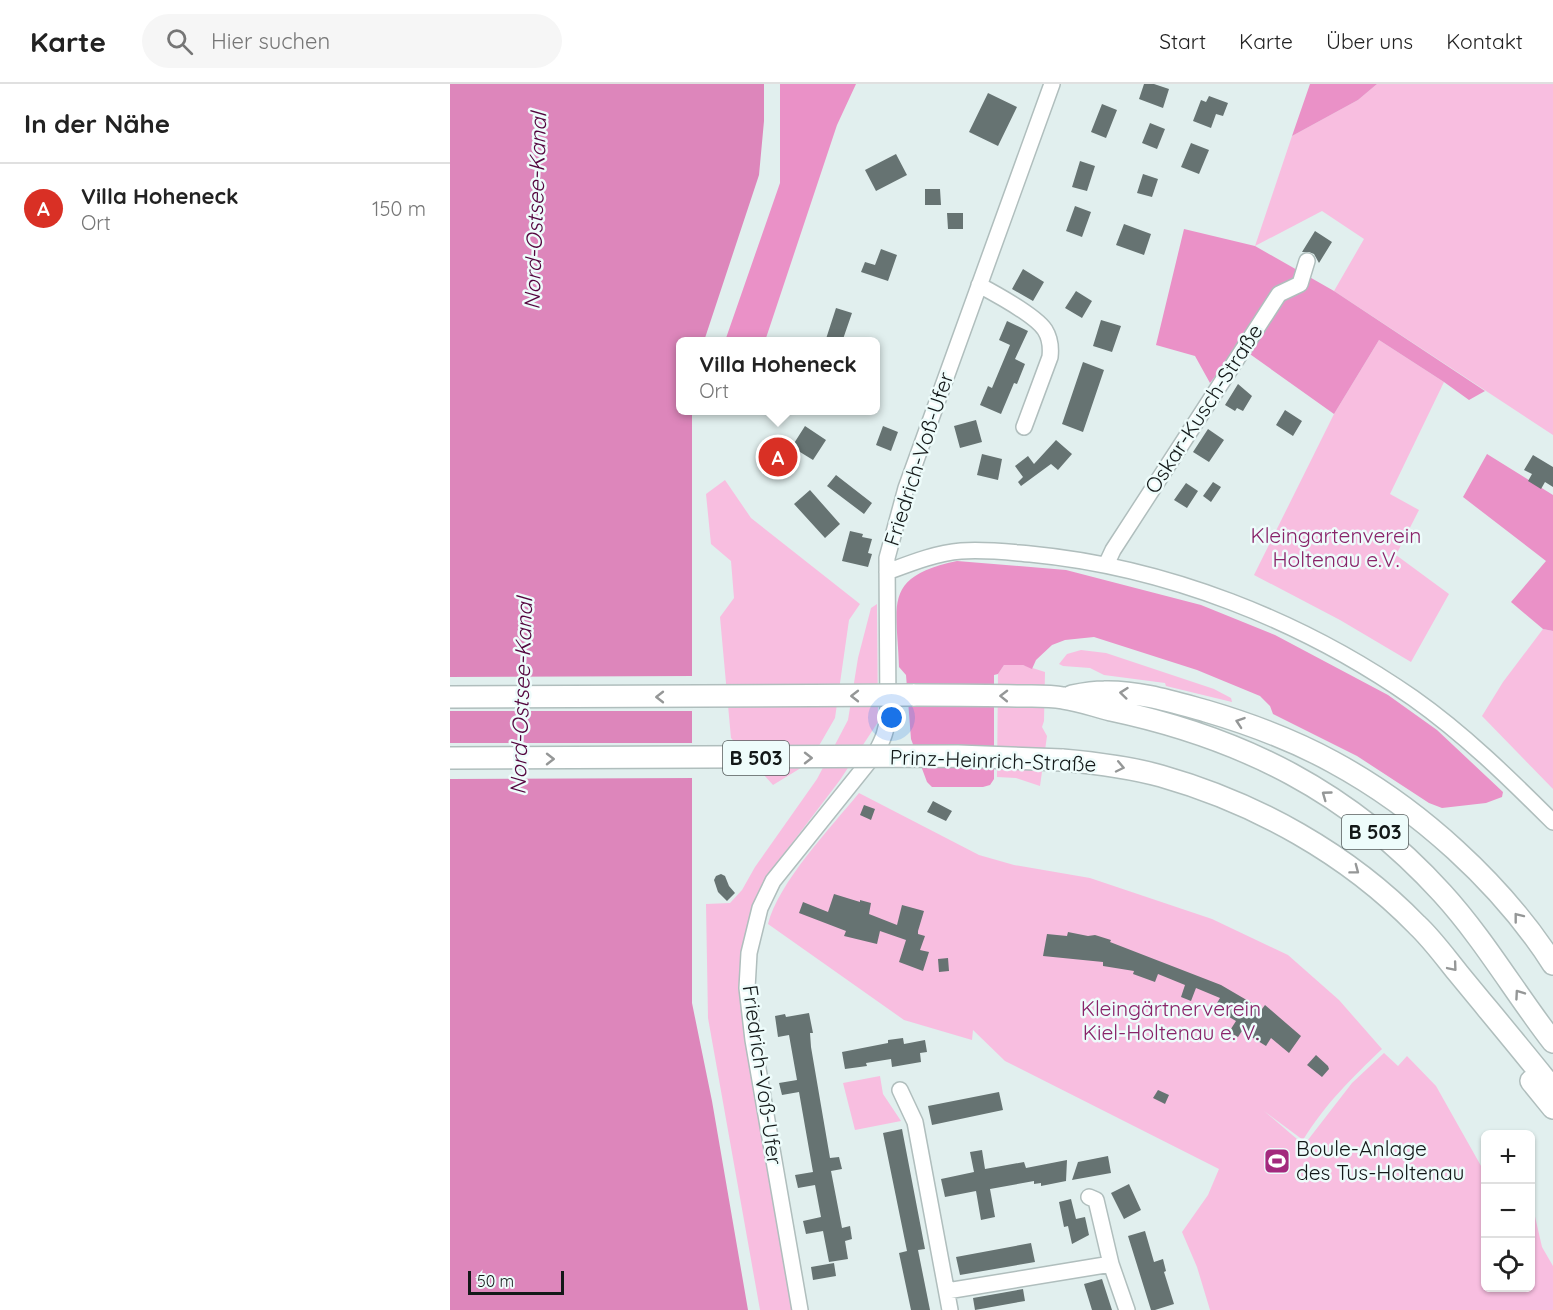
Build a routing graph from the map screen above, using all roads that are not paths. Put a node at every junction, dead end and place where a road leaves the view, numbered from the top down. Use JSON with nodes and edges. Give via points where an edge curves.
{"nodes":[{"id":1,"x":1052,"y":84,"type":"edge"},
{"id":2,"x":1307,"y":261,"type":"dead end"},
{"id":3,"x":979,"y":285,"type":"junction"},
{"id":4,"x":1024,"y":427,"type":"dead end"},
{"id":5,"x":1106,"y":566,"type":"junction"},
{"id":6,"x":887,"y":575,"type":"junction"},
{"id":7,"x":450,"y":697,"type":"edge"},
{"id":8,"x":1062,"y":698,"type":"junction"},
{"id":9,"x":450,"y":758,"type":"edge"},
{"id":10,"x":1553,"y":822,"type":"edge"},
{"id":11,"x":1553,"y":964,"type":"edge"},
{"id":12,"x":1488,"y":1009,"type":"junction"},
{"id":13,"x":1553,"y":1042,"type":"edge"},
{"id":14,"x":1553,"y":1089,"type":"edge"},
{"id":15,"x":900,"y":1090,"type":"dead end"},
{"id":16,"x":1553,"y":1108,"type":"edge"},
{"id":17,"x":1089,"y":1197,"type":"dead end"},
{"id":18,"x":1111,"y":1264,"type":"junction"},
{"id":19,"x":947,"y":1291,"type":"junction"},
{"id":20,"x":800,"y":1310,"type":"edge"},
{"id":21,"x":950,"y":1310,"type":"edge"},
{"id":22,"x":1127,"y":1310,"type":"edge"}],
"edges":[{"from":1,"to":3,"type":"street","name":"Friedrich-Voß-Ufer"},
{"from":2,"to":5,"type":"street","name":"Oskar-Kusch-Straße","via":[[1300,284],[1278,294],[1118,541]]},
{"from":3,"to":4,"type":"street","via":[[1036,321],[1049,338],[1050,357]]},
{"from":3,"to":6,"type":"street","name":"Friedrich-Voß-Ufer","via":[[905,490],[889,545]]},
{"from":5,"to":6,"type":"street","via":[[1051,556],[961,550]]},
{"from":5,"to":10,"type":"street","via":[[1178,583],[1251,610],[1374,672],[1464,739]]},
{"from":6,"to":20,"type":"street","name":"Friedrich-Voß-Ufer","via":[[888,727],[884,739],[773,881],[760,908],[749,953],[747,988],[753,1040]]},
{"from":8,"to":7,"type":"highway","number":"B 503","one_way":true,"bridge":true},
{"from":11,"to":8,"type":"highway","number":"B 503","one_way":true,"via":[[1486,880],[1437,834],[1350,771],[1268,732],[1181,704],[1125,693]]},
{"from":13,"to":8,"type":"highway","number":"B 503","one_way":true,"via":[[1485,945],[1442,892],[1394,847],[1313,785],[1273,763],[1204,735]]},
{"from":9,"to":12,"type":"highway","name":"Prinz-Heinrich-Straße","number":"B 503","one_way":true,"bridge":true,"via":[[958,756],[1105,764],[1160,776],[1210,792],[1286,827],[1350,867],[1418,925]]},
{"from":12,"to":14,"type":"highway","number":"B 503"},
{"from":12,"to":16,"type":"highway","via":[[1512,1056]]},
{"from":15,"to":19,"type":"street","via":[[915,1122]]},
{"from":17,"to":18,"type":"street","via":[[1096,1200]]},
{"from":18,"to":19,"type":"street"},
{"from":18,"to":22,"type":"street"},
{"from":19,"to":21,"type":"street"}]}
